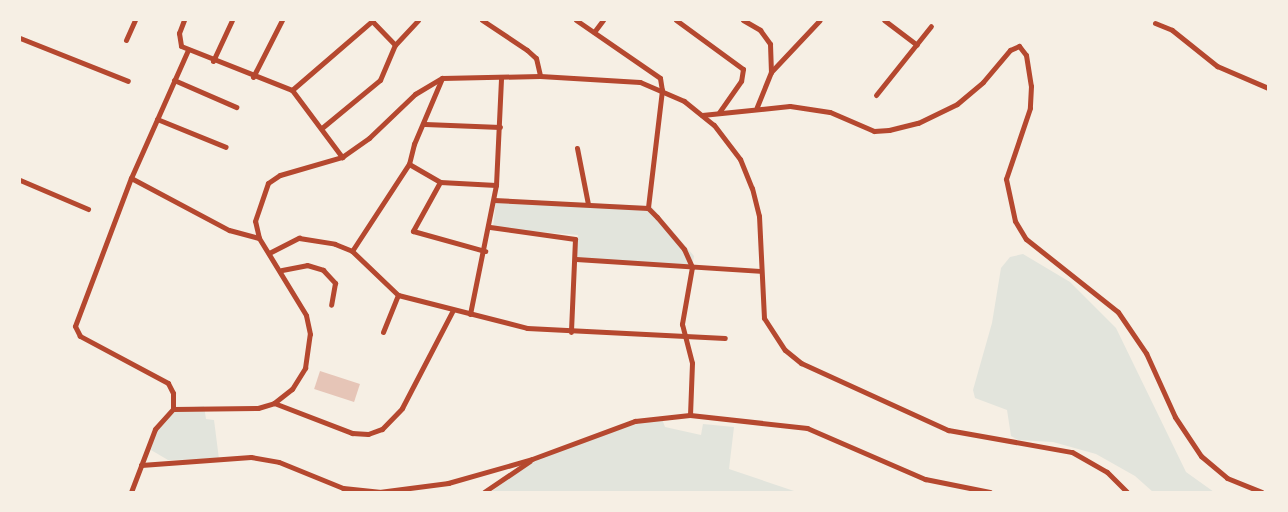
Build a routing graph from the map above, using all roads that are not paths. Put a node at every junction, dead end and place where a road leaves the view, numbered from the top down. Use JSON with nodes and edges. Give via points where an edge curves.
{"nodes":[{"id":1,"x":135,"y":20,"type":"edge"},
{"id":2,"x":184,"y":20,"type":"edge"},
{"id":3,"x":232,"y":20,"type":"edge"},
{"id":4,"x":282,"y":20,"type":"edge"},
{"id":5,"x":372,"y":20,"type":"edge"},
{"id":6,"x":418,"y":20,"type":"edge"},
{"id":7,"x":482,"y":20,"type":"edge"},
{"id":8,"x":576,"y":20,"type":"edge"},
{"id":9,"x":603,"y":20,"type":"edge"},
{"id":10,"x":676,"y":20,"type":"edge"},
{"id":11,"x":743,"y":20,"type":"edge"},
{"id":12,"x":820,"y":20,"type":"edge"},
{"id":13,"x":884,"y":20,"type":"edge"},
{"id":14,"x":1155,"y":23,"type":"dead end"},
{"id":15,"x":931,"y":26,"type":"dead end"},
{"id":16,"x":594,"y":32,"type":"junction"},
{"id":17,"x":20,"y":38,"type":"edge"},
{"id":18,"x":126,"y":40,"type":"dead end"},
{"id":19,"x":395,"y":45,"type":"junction"},
{"id":20,"x":916,"y":45,"type":"junction"},
{"id":21,"x":188,"y":50,"type":"junction"},
{"id":22,"x":213,"y":61,"type":"junction"},
{"id":23,"x":771,"y":72,"type":"junction"},
{"id":24,"x":540,"y":76,"type":"junction"},
{"id":25,"x":253,"y":77,"type":"junction"},
{"id":26,"x":501,"y":77,"type":"junction"},
{"id":27,"x":442,"y":78,"type":"junction"},
{"id":28,"x":174,"y":80,"type":"junction"},
{"id":29,"x":128,"y":81,"type":"dead end"},
{"id":30,"x":1269,"y":88,"type":"edge"},
{"id":31,"x":292,"y":90,"type":"junction"},
{"id":32,"x":662,"y":90,"type":"junction"},
{"id":33,"x":876,"y":95,"type":"dead end"},
{"id":34,"x":236,"y":107,"type":"dead end"},
{"id":35,"x":757,"y":107,"type":"junction"},
{"id":36,"x":719,"y":112,"type":"junction"},
{"id":37,"x":702,"y":115,"type":"junction"},
{"id":38,"x":157,"y":119,"type":"junction"},
{"id":39,"x":425,"y":124,"type":"junction"},
{"id":40,"x":323,"y":127,"type":"junction"},
{"id":41,"x":500,"y":127,"type":"junction"},
{"id":42,"x":226,"y":147,"type":"dead end"},
{"id":43,"x":577,"y":148,"type":"dead end"},
{"id":44,"x":342,"y":157,"type":"junction"},
{"id":45,"x":409,"y":164,"type":"junction"},
{"id":46,"x":131,"y":178,"type":"junction"},
{"id":47,"x":20,"y":180,"type":"edge"},
{"id":48,"x":440,"y":182,"type":"junction"},
{"id":49,"x":496,"y":185,"type":"junction"},
{"id":50,"x":494,"y":200,"type":"junction"},
{"id":51,"x":588,"y":204,"type":"junction"},
{"id":52,"x":648,"y":208,"type":"junction"},
{"id":53,"x":88,"y":209,"type":"dead end"},
{"id":54,"x":490,"y":227,"type":"junction"},
{"id":55,"x":259,"y":238,"type":"junction"},
{"id":56,"x":352,"y":251,"type":"junction"},
{"id":57,"x":485,"y":251,"type":"junction"},
{"id":58,"x":269,"y":253,"type":"junction"},
{"id":59,"x":576,"y":259,"type":"junction"},
{"id":60,"x":692,"y":267,"type":"junction"},
{"id":61,"x":282,"y":270,"type":"junction"},
{"id":62,"x":760,"y":271,"type":"junction"},
{"id":63,"x":398,"y":294,"type":"junction"},
{"id":64,"x":331,"y":305,"type":"dead end"},
{"id":65,"x":453,"y":310,"type":"junction"},
{"id":66,"x":470,"y":314,"type":"junction"},
{"id":67,"x":383,"y":332,"type":"dead end"},
{"id":68,"x":571,"y":332,"type":"junction"},
{"id":69,"x":685,"y":337,"type":"junction"},
{"id":70,"x":725,"y":338,"type":"dead end"},
{"id":71,"x":274,"y":403,"type":"junction"},
{"id":72,"x":173,"y":409,"type":"junction"},
{"id":73,"x":690,"y":415,"type":"junction"},
{"id":74,"x":536,"y":457,"type":"junction"},
{"id":75,"x":141,"y":465,"type":"junction"},
{"id":76,"x":131,"y":492,"type":"edge"},
{"id":77,"x":484,"y":492,"type":"edge"},
{"id":78,"x":990,"y":492,"type":"edge"},
{"id":79,"x":1127,"y":492,"type":"edge"},
{"id":80,"x":1261,"y":492,"type":"edge"}],
"edges":[{"from":1,"to":18,"type":"street"},
{"from":2,"to":21,"type":"street","via":[[179,33],[181,46]]},
{"from":3,"to":22,"type":"street"},
{"from":4,"to":25,"type":"street"},
{"from":5,"to":19,"type":"street"},
{"from":5,"to":31,"type":"street"},
{"from":6,"to":19,"type":"street"},
{"from":7,"to":24,"type":"street","via":[[536,58]]},
{"from":8,"to":16,"type":"street"},
{"from":9,"to":16,"type":"street"},
{"from":10,"to":36,"type":"street","via":[[742,69],[741,81]]},
{"from":11,"to":23,"type":"street","via":[[759,30],[770,44]]},
{"from":12,"to":23,"type":"street"},
{"from":13,"to":20,"type":"street"},
{"from":14,"to":30,"type":"street","via":[[1172,30],[1217,66]]},
{"from":15,"to":20,"type":"street"},
{"from":16,"to":32,"type":"street","via":[[656,73]]},
{"from":17,"to":29,"type":"street"},
{"from":19,"to":40,"type":"street","via":[[380,80]]},
{"from":20,"to":33,"type":"street"},
{"from":21,"to":22,"type":"street"},
{"from":21,"to":28,"type":"street"},
{"from":22,"to":25,"type":"street"},
{"from":23,"to":35,"type":"street"},
{"from":24,"to":26,"type":"street"},
{"from":24,"to":32,"type":"street","via":[[611,78]]},
{"from":25,"to":31,"type":"street"},
{"from":26,"to":27,"type":"street"},
{"from":26,"to":41,"type":"street"},
{"from":27,"to":39,"type":"street"},
{"from":27,"to":44,"type":"street","via":[[415,94],[369,138]]},
{"from":28,"to":34,"type":"street"},
{"from":28,"to":38,"type":"street"},
{"from":31,"to":40,"type":"street"},
{"from":32,"to":37,"type":"street"},
{"from":32,"to":52,"type":"street"},
{"from":35,"to":36,"type":"street"},
{"from":35,"to":80,"type":"street","via":[[817,108],[874,131],[902,127],[957,104],[983,82],[1010,50],[1019,46],[1026,55],[1031,86],[1030,108],[1006,179],[1015,221],[1026,239],[1087,284],[1125,320],[1146,353],[1175,417],[1201,456],[1227,478]]},
{"from":36,"to":37,"type":"street"},
{"from":37,"to":62,"type":"street","via":[[740,159],[752,188],[759,216]]},
{"from":38,"to":42,"type":"street"},
{"from":38,"to":46,"type":"street"},
{"from":39,"to":41,"type":"street"},
{"from":39,"to":45,"type":"street"},
{"from":40,"to":44,"type":"street"},
{"from":41,"to":49,"type":"street"},
{"from":43,"to":51,"type":"street"},
{"from":44,"to":55,"type":"street","via":[[268,183],[255,221]]},
{"from":45,"to":48,"type":"street"},
{"from":45,"to":56,"type":"street"},
{"from":46,"to":55,"type":"street","via":[[230,230]]},
{"from":46,"to":72,"type":"street","via":[[75,326],[80,336],[168,382]]},
{"from":47,"to":53,"type":"street"},
{"from":48,"to":49,"type":"street"},
{"from":48,"to":57,"type":"street","via":[[413,231]]},
{"from":49,"to":50,"type":"street"},
{"from":50,"to":51,"type":"street"},
{"from":50,"to":54,"type":"street"},
{"from":51,"to":52,"type":"street"},
{"from":52,"to":60,"type":"street","via":[[684,249]]},
{"from":54,"to":57,"type":"street"},
{"from":54,"to":59,"type":"street","via":[[570,236],[577,243]]},
{"from":55,"to":58,"type":"street"},
{"from":56,"to":58,"type":"street","via":[[313,238],[299,238]]},
{"from":56,"to":63,"type":"street"},
{"from":57,"to":66,"type":"street"},
{"from":58,"to":61,"type":"street"},
{"from":59,"to":60,"type":"street"},
{"from":59,"to":68,"type":"street"},
{"from":60,"to":62,"type":"street"},
{"from":60,"to":69,"type":"street","via":[[683,303]]},
{"from":61,"to":64,"type":"street","via":[[307,265],[323,270],[335,283]]},
{"from":61,"to":71,"type":"street","via":[[306,315],[309,354],[292,389]]},
{"from":62,"to":79,"type":"street","via":[[764,318],[785,350],[801,363],[948,430],[1072,452],[1107,472]]},
{"from":63,"to":65,"type":"street"},
{"from":63,"to":67,"type":"street"},
{"from":65,"to":66,"type":"street"},
{"from":65,"to":71,"type":"street","via":[[402,408],[382,429],[368,434],[352,433]]},
{"from":66,"to":68,"type":"street","via":[[527,328]]},
{"from":68,"to":69,"type":"street"},
{"from":69,"to":70,"type":"street"},
{"from":69,"to":73,"type":"street","via":[[692,363]]},
{"from":71,"to":72,"type":"street","via":[[251,409]]},
{"from":72,"to":75,"type":"street","via":[[155,429]]},
{"from":73,"to":74,"type":"street","via":[[635,421]]},
{"from":73,"to":78,"type":"street","via":[[807,428],[925,479]]},
{"from":74,"to":75,"type":"street","via":[[448,483],[380,492],[343,488],[279,462],[251,457]]},
{"from":74,"to":77,"type":"street"},
{"from":75,"to":76,"type":"street"}]}
